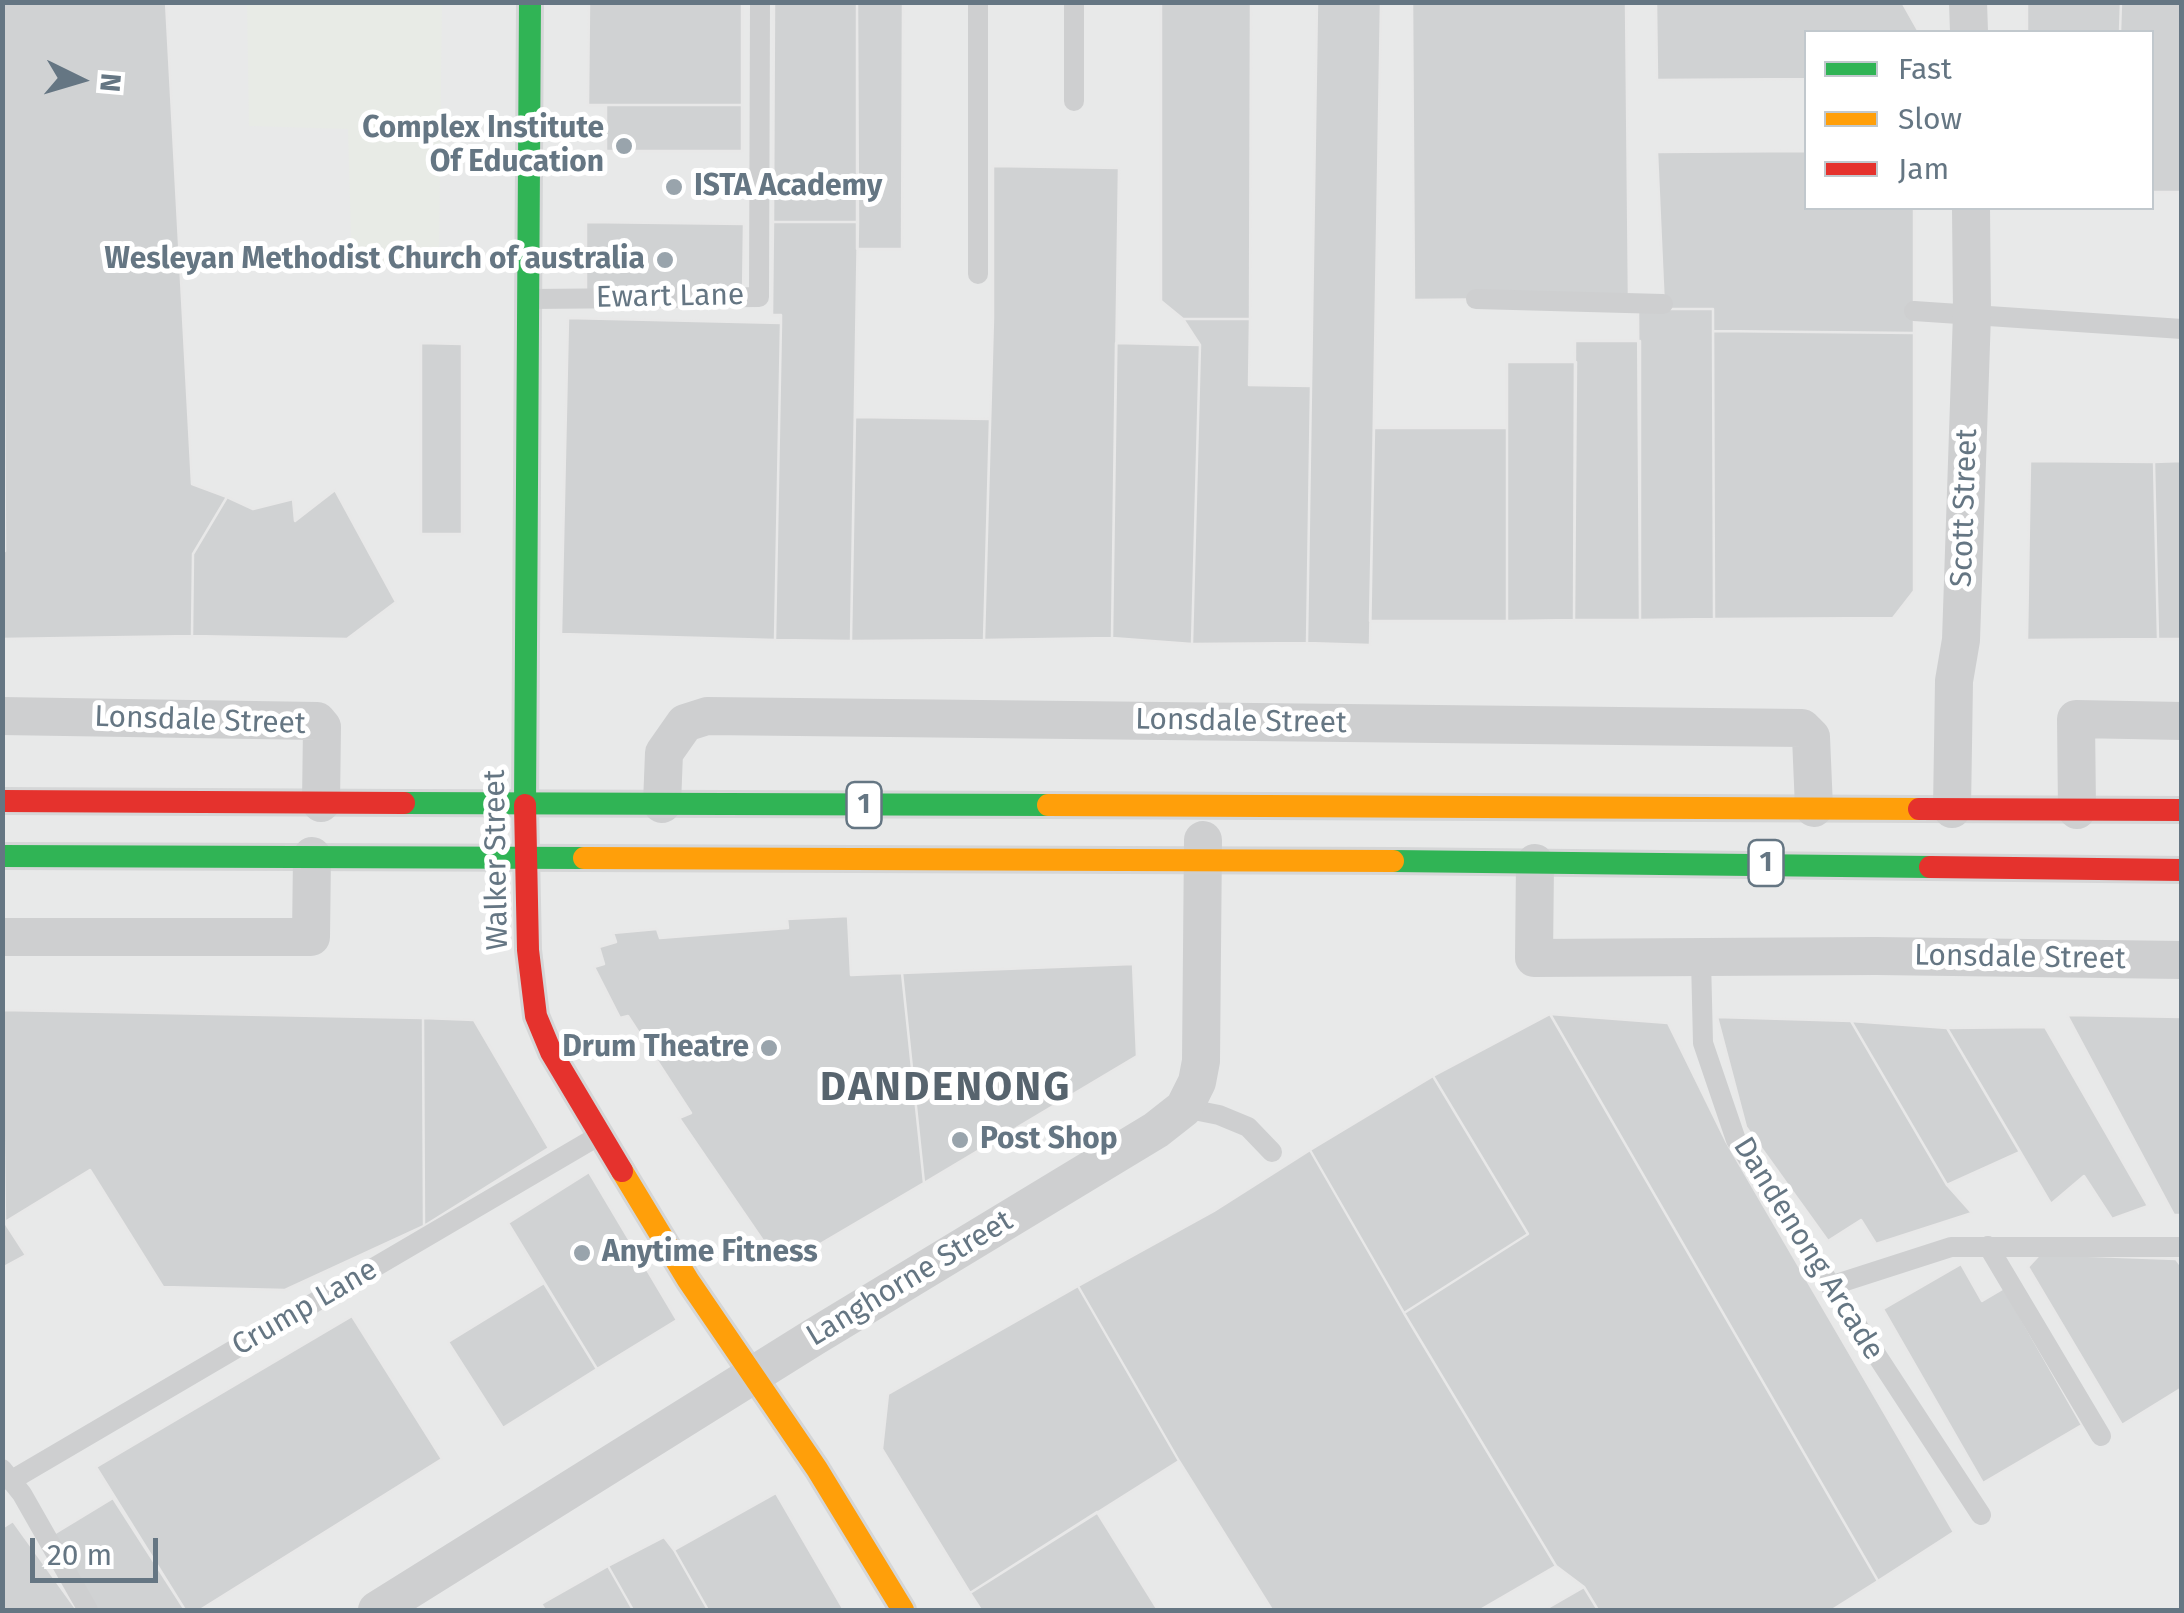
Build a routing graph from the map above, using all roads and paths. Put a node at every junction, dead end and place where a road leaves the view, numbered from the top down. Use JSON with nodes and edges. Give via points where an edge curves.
{"nodes":[{"id":1,"x":530,"y":2,"type":"edge"},
{"id":2,"x":760,"y":2,"type":"edge"},
{"id":3,"x":978,"y":2,"type":"edge"},
{"id":4,"x":1074,"y":2,"type":"edge"},
{"id":5,"x":1968,"y":2,"type":"edge"},
{"id":6,"x":1969,"y":30,"type":"edge"},
{"id":7,"x":1074,"y":101,"type":"dead end"},
{"id":8,"x":1971,"y":210,"type":"edge"},
{"id":9,"x":978,"y":274,"type":"dead end"},
{"id":10,"x":528,"y":299,"type":"junction"},
{"id":11,"x":1476,"y":299,"type":"dead end"},
{"id":12,"x":1663,"y":304,"type":"dead end"},
{"id":13,"x":1914,"y":311,"type":"dead end"},
{"id":14,"x":1972,"y":314,"type":"junction"},
{"id":15,"x":2182,"y":329,"type":"edge"},
{"id":16,"x":2,"y":716,"type":"edge"},
{"id":17,"x":2182,"y":721,"type":"edge"},
{"id":18,"x":2,"y":800,"type":"edge"},
{"id":19,"x":322,"y":803,"type":"junction"},
{"id":20,"x":526,"y":803,"type":"junction"},
{"id":21,"x":662,"y":804,"type":"junction"},
{"id":22,"x":1203,"y":807,"type":"junction"},
{"id":23,"x":1814,"y":808,"type":"junction"},
{"id":24,"x":1952,"y":809,"type":"junction"},
{"id":25,"x":2076,"y":810,"type":"junction"},
{"id":26,"x":2182,"y":810,"type":"edge"},
{"id":27,"x":2,"y":856,"type":"edge"},
{"id":28,"x":312,"y":856,"type":"junction"},
{"id":29,"x":526,"y":856,"type":"junction"},
{"id":30,"x":1202,"y":860,"type":"junction"},
{"id":31,"x":1534,"y":863,"type":"junction"},
{"id":32,"x":2182,"y":870,"type":"edge"},
{"id":33,"x":2,"y":937,"type":"edge"},
{"id":34,"x":1701,"y":960,"type":"junction"},
{"id":35,"x":2182,"y":960,"type":"edge"},
{"id":36,"x":1184,"y":1108,"type":"junction"},
{"id":37,"x":600,"y":1135,"type":"junction"},
{"id":38,"x":1272,"y":1152,"type":"dead end"},
{"id":39,"x":1988,"y":1246,"type":"junction"},
{"id":40,"x":2182,"y":1247,"type":"edge"},
{"id":41,"x":1830,"y":1286,"type":"junction"},
{"id":42,"x":754,"y":1374,"type":"junction"},
{"id":43,"x":2101,"y":1436,"type":"dead end"},
{"id":44,"x":6,"y":1475,"type":"edge"},
{"id":45,"x":1981,"y":1515,"type":"dead end"},
{"id":46,"x":88,"y":1610,"type":"edge"},
{"id":47,"x":377,"y":1610,"type":"edge"},
{"id":48,"x":904,"y":1610,"type":"edge"}],
"edges":[{"from":1,"to":10,"type":"main road","name":"Walker Street"},
{"from":2,"to":10,"type":"lane","name":"Ewart Lane","via":[[759,297]]},
{"from":3,"to":9,"type":"lane"},
{"from":4,"to":7,"type":"lane"},
{"from":5,"to":6,"type":"street"},
{"from":8,"to":14,"type":"street","name":"Scott Street"},
{"from":10,"to":20,"type":"main road","name":"Walker Street"},
{"from":11,"to":12,"type":"lane"},
{"from":13,"to":14,"type":"lane"},
{"from":14,"to":15,"type":"lane"},
{"from":14,"to":24,"type":"street","name":"Scott Street"},
{"from":16,"to":19,"type":"street","name":"Lonsdale Street","via":[[316,721],[322,728]]},
{"from":17,"to":25,"type":"street","via":[[2076,719]]},
{"from":18,"to":19,"type":"main road","number":"1"},
{"from":19,"to":20,"type":"main road","number":"1"},
{"from":20,"to":21,"type":"main road","number":"1"},
{"from":20,"to":29,"type":"main road","name":"Walker Street"},
{"from":21,"to":22,"type":"main road","number":"1"},
{"from":21,"to":23,"type":"street","name":"Lonsdale Street","via":[[664,754],[685,723],[707,716],[1802,728],[1812,737]]},
{"from":22,"to":23,"type":"main road","number":"1"},
{"from":22,"to":30,"type":"street"},
{"from":23,"to":24,"type":"main road","number":"1"},
{"from":24,"to":25,"type":"main road","number":"1"},
{"from":25,"to":26,"type":"main road","number":"1"},
{"from":27,"to":28,"type":"main road","number":"1"},
{"from":28,"to":29,"type":"main road","number":"1"},
{"from":28,"to":33,"type":"street","via":[[311,937]]},
{"from":29,"to":30,"type":"main road","number":"1"},
{"from":29,"to":37,"type":"main road","name":"Walker Street","via":[[536,1016]]},
{"from":30,"to":31,"type":"main road","number":"1"},
{"from":30,"to":36,"type":"street","via":[[1201,1061]]},
{"from":31,"to":32,"type":"main road","number":"1"},
{"from":31,"to":34,"type":"street","name":"Lonsdale Street","via":[[1534,958]]},
{"from":34,"to":35,"type":"street","name":"Lonsdale Street"},
{"from":34,"to":41,"type":"lane","name":"Dandenong Arcade","via":[[1703,1043],[1736,1140]]},
{"from":36,"to":38,"type":"lane","via":[[1248,1128]]},
{"from":36,"to":42,"type":"street","name":"Langhorne Street"},
{"from":37,"to":42,"type":"main road","name":"Walker Street"},
{"from":37,"to":44,"type":"lane","name":"Crump Lane"},
{"from":39,"to":40,"type":"lane"},
{"from":39,"to":41,"type":"lane","via":[[1951,1247]]},
{"from":39,"to":43,"type":"lane"},
{"from":41,"to":45,"type":"lane","name":"Dandenong Arcade"},
{"from":42,"to":47,"type":"street","name":"Langhorne Street"},
{"from":42,"to":48,"type":"main road","name":"Walker Street"},
{"from":44,"to":46,"type":"lane"}]}
